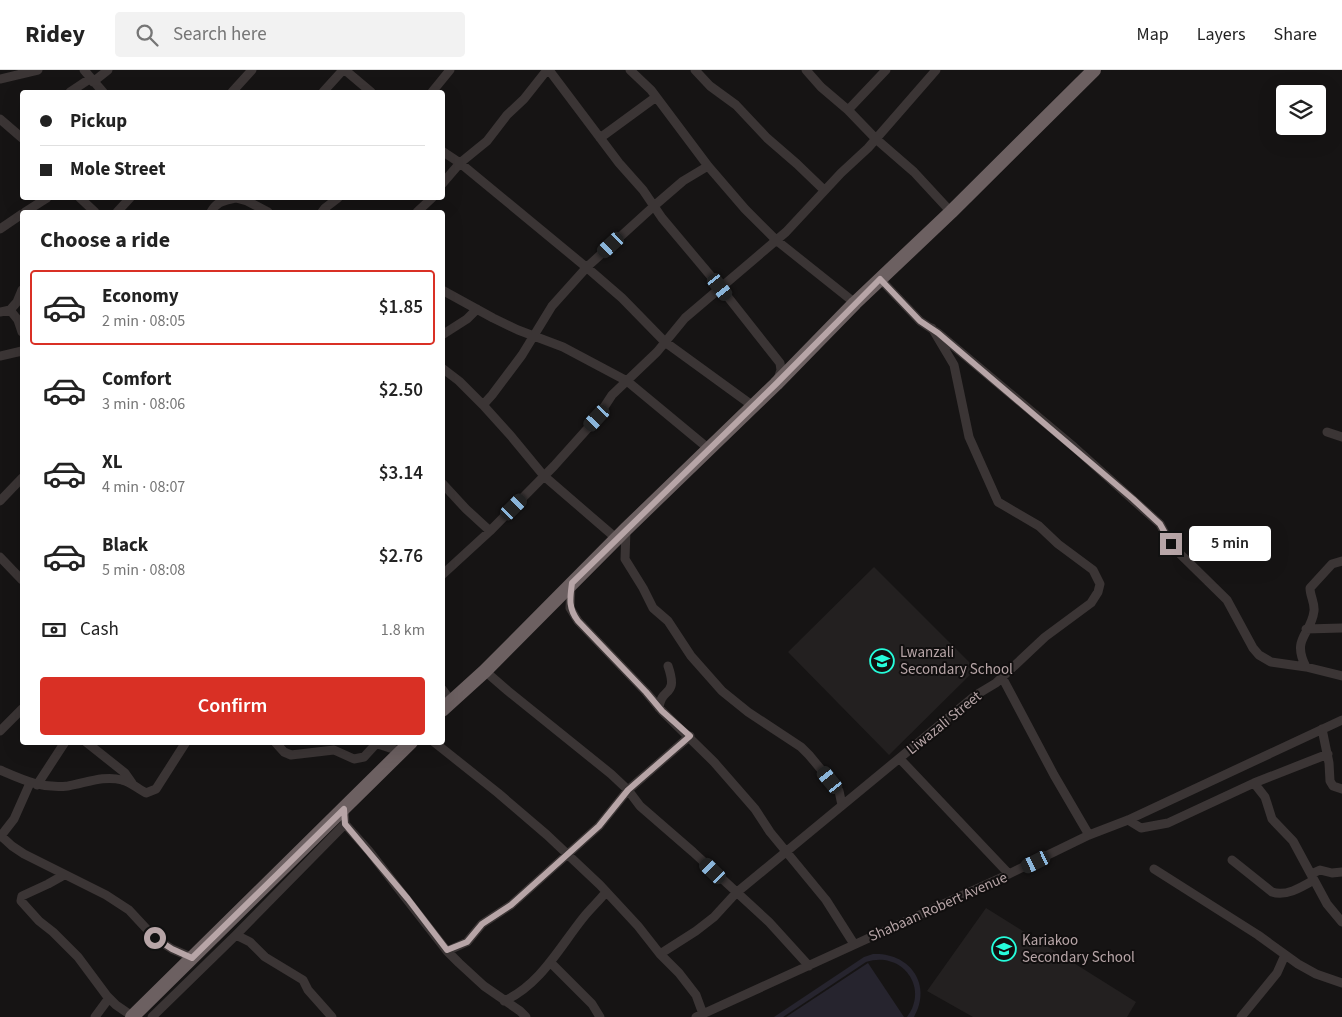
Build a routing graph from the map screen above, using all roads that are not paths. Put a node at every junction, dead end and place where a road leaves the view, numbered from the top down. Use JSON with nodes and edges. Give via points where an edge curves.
{"nodes":[{"id":1,"x":38,"y":70,"type":"edge"},
{"id":2,"x":84,"y":70,"type":"edge"},
{"id":3,"x":108,"y":70,"type":"edge"},
{"id":4,"x":252,"y":70,"type":"edge"},
{"id":5,"x":450,"y":70,"type":"edge"},
{"id":6,"x":548,"y":70,"type":"edge"},
{"id":7,"x":630,"y":70,"type":"edge"},
{"id":8,"x":695,"y":70,"type":"edge"},
{"id":9,"x":806,"y":70,"type":"edge"},
{"id":10,"x":886,"y":70,"type":"edge"},
{"id":11,"x":936,"y":70,"type":"edge"},
{"id":12,"x":1094,"y":70,"type":"edge"},
{"id":13,"x":346,"y":71,"type":"edge"},
{"id":14,"x":0,"y":79,"type":"edge"},
{"id":15,"x":92,"y":80,"type":"junction"},
{"id":16,"x":74,"y":90,"type":"edge"},
{"id":17,"x":101,"y":90,"type":"edge"},
{"id":18,"x":234,"y":90,"type":"edge"},
{"id":19,"x":325,"y":90,"type":"edge"},
{"id":20,"x":369,"y":90,"type":"edge"},
{"id":21,"x":434,"y":90,"type":"edge"},
{"id":22,"x":656,"y":97,"type":"junction"},
{"id":23,"x":848,"y":110,"type":"junction"},
{"id":24,"x":0,"y":119,"type":"edge"},
{"id":25,"x":20,"y":136,"type":"edge"},
{"id":26,"x":600,"y":138,"type":"junction"},
{"id":27,"x":876,"y":139,"type":"junction"},
{"id":28,"x":445,"y":153,"type":"edge"},
{"id":29,"x":460,"y":163,"type":"junction"},
{"id":30,"x":708,"y":166,"type":"junction"},
{"id":31,"x":445,"y":180,"type":"edge"},
{"id":32,"x":824,"y":190,"type":"junction"},
{"id":33,"x":44,"y":200,"type":"edge"},
{"id":34,"x":82,"y":200,"type":"edge"},
{"id":35,"x":128,"y":200,"type":"edge"},
{"id":36,"x":225,"y":200,"type":"edge"},
{"id":37,"x":243,"y":200,"type":"edge"},
{"id":38,"x":335,"y":200,"type":"edge"},
{"id":39,"x":430,"y":200,"type":"edge"},
{"id":40,"x":654,"y":206,"type":"junction"},
{"id":41,"x":29,"y":210,"type":"edge"},
{"id":42,"x":93,"y":210,"type":"edge"},
{"id":43,"x":120,"y":210,"type":"edge"},
{"id":44,"x":212,"y":210,"type":"edge"},
{"id":45,"x":264,"y":210,"type":"edge"},
{"id":46,"x":324,"y":210,"type":"edge"},
{"id":47,"x":419,"y":210,"type":"edge"},
{"id":48,"x":951,"y":212,"type":"junction"},
{"id":49,"x":20,"y":216,"type":"edge"},
{"id":50,"x":0,"y":229,"type":"edge"},
{"id":51,"x":776,"y":240,"type":"junction"},
{"id":52,"x":587,"y":267,"type":"junction"},
{"id":53,"x":880,"y":279,"type":"junction"},
{"id":54,"x":720,"y":287,"type":"junction"},
{"id":55,"x":445,"y":292,"type":"edge"},
{"id":56,"x":20,"y":295,"type":"edge"},
{"id":57,"x":855,"y":303,"type":"junction"},
{"id":58,"x":477,"y":309,"type":"junction"},
{"id":59,"x":10,"y":310,"type":"junction"},
{"id":60,"x":0,"y":312,"type":"edge"},
{"id":61,"x":20,"y":326,"type":"edge"},
{"id":62,"x":932,"y":328,"type":"junction"},
{"id":63,"x":445,"y":333,"type":"edge"},
{"id":64,"x":533,"y":336,"type":"junction"},
{"id":65,"x":665,"y":342,"type":"junction"},
{"id":66,"x":20,"y":351,"type":"edge"},
{"id":67,"x":0,"y":356,"type":"edge"},
{"id":68,"x":445,"y":370,"type":"edge"},
{"id":69,"x":627,"y":381,"type":"junction"},
{"id":70,"x":776,"y":384,"type":"junction"},
{"id":71,"x":483,"y":405,"type":"junction"},
{"id":72,"x":753,"y":406,"type":"junction"},
{"id":73,"x":1327,"y":432,"type":"dead end"},
{"id":74,"x":1342,"y":437,"type":"edge"},
{"id":75,"x":709,"y":449,"type":"junction"},
{"id":76,"x":544,"y":476,"type":"junction"},
{"id":77,"x":20,"y":485,"type":"edge"},
{"id":78,"x":445,"y":486,"type":"edge"},
{"id":79,"x":0,"y":501,"type":"edge"},
{"id":80,"x":490,"y":531,"type":"junction"},
{"id":81,"x":621,"y":534,"type":"junction"},
{"id":82,"x":0,"y":557,"type":"edge"},
{"id":83,"x":1342,"y":561,"type":"edge"},
{"id":84,"x":445,"y":572,"type":"edge"},
{"id":85,"x":20,"y":578,"type":"edge"},
{"id":86,"x":572,"y":583,"type":"junction"},
{"id":87,"x":1342,"y":628,"type":"edge"},
{"id":88,"x":1306,"y":629,"type":"junction"},
{"id":89,"x":668,"y":666,"type":"dead end"},
{"id":90,"x":1306,"y":666,"type":"junction"},
{"id":91,"x":485,"y":671,"type":"junction"},
{"id":92,"x":1342,"y":676,"type":"edge"},
{"id":93,"x":1002,"y":677,"type":"junction"},
{"id":94,"x":447,"y":706,"type":"edge"},
{"id":95,"x":659,"y":708,"type":"junction"},
{"id":96,"x":20,"y":711,"type":"edge"},
{"id":97,"x":1342,"y":720,"type":"edge"},
{"id":98,"x":1322,"y":729,"type":"junction"},
{"id":99,"x":0,"y":731,"type":"edge"},
{"id":100,"x":690,"y":736,"type":"junction"},
{"id":101,"x":63,"y":745,"type":"edge"},
{"id":102,"x":90,"y":745,"type":"edge"},
{"id":103,"x":184,"y":745,"type":"edge"},
{"id":104,"x":278,"y":745,"type":"edge"},
{"id":105,"x":372,"y":745,"type":"edge"},
{"id":106,"x":384,"y":745,"type":"edge"},
{"id":107,"x":438,"y":745,"type":"edge"},
{"id":108,"x":406,"y":747,"type":"edge"},
{"id":109,"x":1328,"y":754,"type":"junction"},
{"id":110,"x":900,"y":759,"type":"junction"},
{"id":111,"x":0,"y":770,"type":"edge"},
{"id":112,"x":1254,"y":783,"type":"junction"},
{"id":113,"x":34,"y":784,"type":"junction"},
{"id":114,"x":135,"y":787,"type":"junction"},
{"id":115,"x":1342,"y":789,"type":"edge"},
{"id":116,"x":628,"y":790,"type":"junction"},
{"id":117,"x":842,"y":805,"type":"junction"},
{"id":118,"x":344,"y":809,"type":"junction"},
{"id":119,"x":1128,"y":820,"type":"junction"},
{"id":120,"x":345,"y":824,"type":"junction"},
{"id":121,"x":1089,"y":835,"type":"junction"},
{"id":122,"x":0,"y":836,"type":"edge"},
{"id":123,"x":787,"y":852,"type":"junction"},
{"id":124,"x":567,"y":854,"type":"junction"},
{"id":125,"x":1232,"y":860,"type":"dead end"},
{"id":126,"x":1154,"y":869,"type":"dead end"},
{"id":127,"x":1342,"y":872,"type":"edge"},
{"id":128,"x":64,"y":874,"type":"junction"},
{"id":129,"x":1009,"y":874,"type":"junction"},
{"id":130,"x":1313,"y":877,"type":"junction"},
{"id":131,"x":606,"y":892,"type":"junction"},
{"id":132,"x":736,"y":893,"type":"junction"},
{"id":133,"x":1342,"y":922,"type":"edge"},
{"id":134,"x":236,"y":935,"type":"junction"},
{"id":135,"x":854,"y":944,"type":"junction"},
{"id":136,"x":447,"y":950,"type":"junction"},
{"id":137,"x":660,"y":954,"type":"junction"},
{"id":138,"x":1285,"y":955,"type":"junction"},
{"id":139,"x":192,"y":958,"type":"junction"},
{"id":140,"x":550,"y":962,"type":"junction"},
{"id":141,"x":809,"y":966,"type":"junction"},
{"id":142,"x":1341,"y":982,"type":"edge"},
{"id":143,"x":109,"y":998,"type":"junction"},
{"id":144,"x":504,"y":1001,"type":"junction"},
{"id":145,"x":1245,"y":1015,"type":"edge"},
{"id":146,"x":700,"y":1016,"type":"edge"},
{"id":147,"x":95,"y":1017,"type":"edge"},
{"id":148,"x":132,"y":1017,"type":"edge"},
{"id":149,"x":152,"y":1017,"type":"edge"},
{"id":150,"x":332,"y":1017,"type":"edge"},
{"id":151,"x":526,"y":1017,"type":"edge"},
{"id":152,"x":600,"y":1017,"type":"edge"}],
"edges":[{"from":1,"to":14,"type":"street"},
{"from":2,"to":15,"type":"street"},
{"from":3,"to":15,"type":"street"},
{"from":4,"to":18,"type":"street"},
{"from":5,"to":21,"type":"street"},
{"from":6,"to":26,"type":"street"},
{"from":6,"to":29,"type":"street","via":[[487,142]]},
{"from":7,"to":22,"type":"street"},
{"from":8,"to":32,"type":"street"},
{"from":9,"to":23,"type":"street","via":[[821,88]]},
{"from":10,"to":23,"type":"street"},
{"from":11,"to":27,"type":"street"},
{"from":12,"to":48,"type":"highway"},
{"from":13,"to":19,"type":"street"},
{"from":13,"to":20,"type":"street"},
{"from":15,"to":16,"type":"street"},
{"from":15,"to":17,"type":"street"},
{"from":22,"to":26,"type":"street"},
{"from":22,"to":30,"type":"street"},
{"from":23,"to":27,"type":"street"},
{"from":24,"to":25,"type":"street"},
{"from":26,"to":40,"type":"street"},
{"from":27,"to":32,"type":"street"},
{"from":27,"to":48,"type":"street","via":[[914,172]]},
{"from":28,"to":29,"type":"street"},
{"from":29,"to":31,"type":"street"},
{"from":29,"to":52,"type":"street"},
{"from":30,"to":40,"type":"street","via":[[683,181]]},
{"from":30,"to":51,"type":"street"},
{"from":32,"to":51,"type":"street"},
{"from":33,"to":41,"type":"street"},
{"from":34,"to":42,"type":"street"},
{"from":35,"to":43,"type":"street"},
{"from":36,"to":44,"type":"street"},
{"from":37,"to":45,"type":"street"},
{"from":38,"to":46,"type":"street"},
{"from":39,"to":47,"type":"street"},
{"from":40,"to":52,"type":"street"},
{"from":40,"to":54,"type":"street"},
{"from":48,"to":53,"type":"highway"},
{"from":49,"to":50,"type":"street"},
{"from":51,"to":54,"type":"street"},
{"from":51,"to":57,"type":"street"},
{"from":52,"to":64,"type":"street","via":[[552,306]]},
{"from":52,"to":65,"type":"street"},
{"from":53,"to":57,"type":"highway"},
{"from":53,"to":62,"type":"street","via":[[920,321]]},
{"from":54,"to":65,"type":"street","via":[[685,318]]},
{"from":54,"to":70,"type":"street","via":[[780,364]]},
{"from":55,"to":58,"type":"street"},
{"from":56,"to":59,"type":"street"},
{"from":57,"to":70,"type":"highway"},
{"from":58,"to":63,"type":"street"},
{"from":58,"to":64,"type":"street"},
{"from":59,"to":60,"type":"street"},
{"from":59,"to":61,"type":"street"},
{"from":62,"to":90,"type":"street","via":[[1160,524],[1171,544],[1227,600],[1259,656],[1271,662]]},
{"from":62,"to":93,"type":"street","name":"Liwazali Street","via":[[954,365],[969,437],[998,502],[1040,526],[1093,570],[1100,584],[1091,603],[1045,637]]},
{"from":64,"to":69,"type":"street","via":[[563,346]]},
{"from":64,"to":71,"type":"street","via":[[509,374]]},
{"from":65,"to":69,"type":"street"},
{"from":65,"to":72,"type":"street"},
{"from":66,"to":67,"type":"street"},
{"from":68,"to":71,"type":"street"},
{"from":69,"to":75,"type":"street"},
{"from":69,"to":76,"type":"street"},
{"from":70,"to":72,"type":"highway"},
{"from":71,"to":76,"type":"street"},
{"from":72,"to":75,"type":"highway"},
{"from":73,"to":74,"type":"street"},
{"from":75,"to":81,"type":"highway"},
{"from":76,"to":80,"type":"street"},
{"from":76,"to":81,"type":"street"},
{"from":77,"to":79,"type":"street"},
{"from":78,"to":80,"type":"street"},
{"from":80,"to":84,"type":"street"},
{"from":81,"to":86,"type":"highway"},
{"from":81,"to":117,"type":"street","via":[[625,559],[653,608],[666,618],[691,656],[722,692],[805,750],[839,791]]},
{"from":82,"to":85,"type":"street"},
{"from":83,"to":88,"type":"street","via":[[1332,564],[1311,587],[1314,610]]},
{"from":86,"to":91,"type":"highway"},
{"from":86,"to":95,"type":"street","via":[[569,601],[572,612]]},
{"from":87,"to":88,"type":"street"},
{"from":88,"to":90,"type":"street","via":[[1300,650]]},
{"from":89,"to":95,"type":"street","via":[[673,679]]},
{"from":90,"to":92,"type":"street"},
{"from":91,"to":94,"type":"highway"},
{"from":91,"to":116,"type":"street"},
{"from":93,"to":110,"type":"street","name":"Liwazali Street"},
{"from":93,"to":121,"type":"street"},
{"from":95,"to":100,"type":"street"},
{"from":96,"to":99,"type":"street"},
{"from":97,"to":98,"type":"street","name":"Shabaan Robert Avenue"},
{"from":98,"to":109,"type":"street"},
{"from":98,"to":119,"type":"street","name":"Shabaan Robert Avenue"},
{"from":100,"to":116,"type":"street"},
{"from":100,"to":123,"type":"street","via":[[755,809]]},
{"from":101,"to":113,"type":"street"},
{"from":102,"to":114,"type":"street","via":[[125,773]]},
{"from":103,"to":114,"type":"street","via":[[156,789],[146,793]]},
{"from":104,"to":105,"type":"street","via":[[291,755],[334,750],[354,759],[364,757]]},
{"from":106,"to":108,"type":"street"},
{"from":107,"to":124,"type":"street"},
{"from":108,"to":118,"type":"highway"},
{"from":109,"to":112,"type":"street"},
{"from":109,"to":115,"type":"street","via":[[1330,781]]},
{"from":110,"to":117,"type":"street","name":"Liwazali Street"},
{"from":110,"to":129,"type":"street"},
{"from":111,"to":113,"type":"street"},
{"from":112,"to":119,"type":"street","via":[[1168,823],[1141,828]]},
{"from":112,"to":130,"type":"street","via":[[1265,797],[1272,819],[1293,841]]},
{"from":113,"to":114,"type":"street","via":[[66,786],[122,779]]},
{"from":113,"to":122,"type":"street"},
{"from":116,"to":124,"type":"street","via":[[599,826]]},
{"from":116,"to":132,"type":"street","via":[[640,806]]},
{"from":117,"to":123,"type":"street","name":"Liwazali Street"},
{"from":118,"to":120,"type":"street"},
{"from":118,"to":139,"type":"highway"},
{"from":119,"to":121,"type":"street","name":"Shabaan Robert Avenue"},
{"from":120,"to":134,"type":"street"},
{"from":120,"to":136,"type":"street"},
{"from":121,"to":129,"type":"street","name":"Shabaan Robert Avenue"},
{"from":122,"to":128,"type":"street","via":[[17,850]]},
{"from":123,"to":132,"type":"street","name":"Liwazali Street"},
{"from":123,"to":135,"type":"street","via":[[826,900]]},
{"from":124,"to":131,"type":"street"},
{"from":124,"to":136,"type":"street","via":[[511,905],[482,924],[467,942]]},
{"from":125,"to":130,"type":"street","via":[[1276,893],[1294,891]]},
{"from":126,"to":138,"type":"street"},
{"from":127,"to":130,"type":"street","via":[[1320,870]]},
{"from":128,"to":139,"type":"street","via":[[120,903],[155,938]]},
{"from":128,"to":143,"type":"street","via":[[22,896],[21,901],[78,958]]},
{"from":129,"to":135,"type":"street","name":"Shabaan Robert Avenue"},
{"from":130,"to":133,"type":"street","via":[[1327,904]]},
{"from":131,"to":137,"type":"street"},
{"from":131,"to":140,"type":"street"},
{"from":132,"to":137,"type":"street","name":"Liwazali Street","via":[[714,917]]},
{"from":132,"to":141,"type":"street"},
{"from":134,"to":149,"type":"street"},
{"from":134,"to":150,"type":"street","via":[[303,980]]},
{"from":135,"to":141,"type":"street","name":"Shabaan Robert Avenue"},
{"from":136,"to":144,"type":"street"},
{"from":137,"to":146,"type":"street","via":[[696,995]]},
{"from":138,"to":142,"type":"street","via":[[1316,974]]},
{"from":138,"to":145,"type":"street","via":[[1277,973]]},
{"from":139,"to":148,"type":"highway"},
{"from":140,"to":144,"type":"street","via":[[525,989]]},
{"from":140,"to":152,"type":"street","via":[[592,1004]]},
{"from":141,"to":146,"type":"street","name":"Shabaan Robert Avenue"},
{"from":143,"to":147,"type":"street"},
{"from":143,"to":148,"type":"street"},
{"from":144,"to":151,"type":"street"}]}
